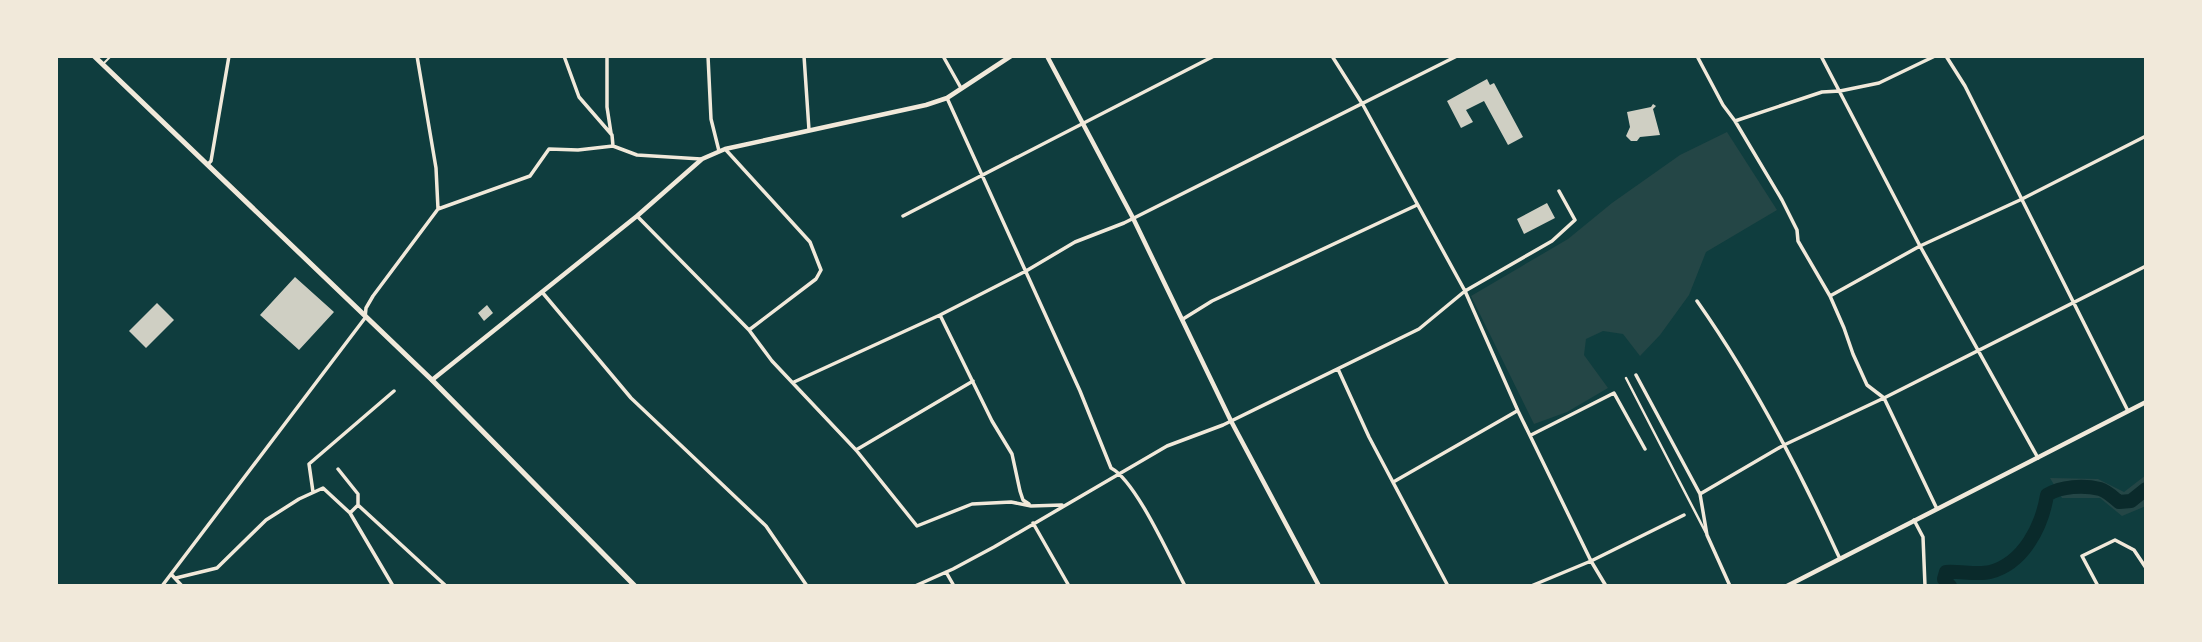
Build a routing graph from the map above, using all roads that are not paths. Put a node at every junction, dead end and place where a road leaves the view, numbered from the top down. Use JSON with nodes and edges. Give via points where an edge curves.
{"nodes":[{"id":1,"x":94,"y":56,"type":"edge"},
{"id":2,"x":111,"y":56,"type":"edge"},
{"id":3,"x":229,"y":56,"type":"edge"},
{"id":4,"x":418,"y":56,"type":"edge"},
{"id":5,"x":564,"y":56,"type":"edge"},
{"id":6,"x":607,"y":56,"type":"edge"},
{"id":7,"x":708,"y":56,"type":"edge"},
{"id":8,"x":804,"y":56,"type":"edge"},
{"id":9,"x":943,"y":56,"type":"edge"},
{"id":10,"x":1011,"y":56,"type":"edge"},
{"id":11,"x":1047,"y":56,"type":"edge"},
{"id":12,"x":1214,"y":56,"type":"edge"},
{"id":13,"x":1332,"y":56,"type":"edge"},
{"id":14,"x":1457,"y":56,"type":"edge"},
{"id":15,"x":1697,"y":56,"type":"edge"},
{"id":16,"x":1821,"y":56,"type":"edge"},
{"id":17,"x":1935,"y":56,"type":"edge"},
{"id":18,"x":1945,"y":56,"type":"edge"},
{"id":19,"x":103,"y":65,"type":"junction"},
{"id":20,"x":961,"y":88,"type":"junction"},
{"id":21,"x":1840,"y":91,"type":"junction"},
{"id":22,"x":947,"y":98,"type":"junction"},
{"id":23,"x":1363,"y":105,"type":"junction"},
{"id":24,"x":1735,"y":121,"type":"junction"},
{"id":25,"x":1084,"y":125,"type":"junction"},
{"id":26,"x":809,"y":132,"type":"junction"},
{"id":27,"x":612,"y":135,"type":"junction"},
{"id":28,"x":2146,"y":136,"type":"edge"},
{"id":29,"x":613,"y":146,"type":"junction"},
{"id":30,"x":725,"y":149,"type":"junction"},
{"id":31,"x":719,"y":151,"type":"junction"},
{"id":32,"x":702,"y":159,"type":"junction"},
{"id":33,"x":207,"y":166,"type":"junction"},
{"id":34,"x":983,"y":176,"type":"junction"},
{"id":35,"x":1559,"y":191,"type":"dead end"},
{"id":36,"x":2020,"y":200,"type":"junction"},
{"id":37,"x":1417,"y":205,"type":"junction"},
{"id":38,"x":438,"y":209,"type":"junction"},
{"id":39,"x":637,"y":216,"type":"junction"},
{"id":40,"x":903,"y":216,"type":"dead end"},
{"id":41,"x":1133,"y":218,"type":"junction"},
{"id":42,"x":1920,"y":246,"type":"junction"},
{"id":43,"x":2146,"y":265,"type":"edge"},
{"id":44,"x":1026,"y":271,"type":"junction"},
{"id":45,"x":1465,"y":291,"type":"junction"},
{"id":46,"x":542,"y":292,"type":"junction"},
{"id":47,"x":1830,"y":296,"type":"junction"},
{"id":48,"x":1697,"y":301,"type":"dead end"},
{"id":49,"x":2075,"y":303,"type":"junction"},
{"id":50,"x":940,"y":315,"type":"junction"},
{"id":51,"x":365,"y":318,"type":"junction"},
{"id":52,"x":1183,"y":319,"type":"junction"},
{"id":53,"x":749,"y":330,"type":"junction"},
{"id":54,"x":1977,"y":350,"type":"junction"},
{"id":55,"x":1338,"y":369,"type":"junction"},
{"id":56,"x":1636,"y":375,"type":"dead end"},
{"id":57,"x":1626,"y":377,"type":"dead end"},
{"id":58,"x":432,"y":380,"type":"junction"},
{"id":59,"x":973,"y":381,"type":"junction"},
{"id":60,"x":794,"y":382,"type":"junction"},
{"id":61,"x":394,"y":391,"type":"dead end"},
{"id":62,"x":1884,"y":398,"type":"junction"},
{"id":63,"x":2146,"y":402,"type":"edge"},
{"id":64,"x":1518,"y":411,"type":"junction"},
{"id":65,"x":2128,"y":411,"type":"junction"},
{"id":66,"x":1231,"y":421,"type":"junction"},
{"id":67,"x":1531,"y":435,"type":"junction"},
{"id":68,"x":1784,"y":445,"type":"junction"},
{"id":69,"x":1645,"y":449,"type":"dead end"},
{"id":70,"x":856,"y":450,"type":"junction"},
{"id":71,"x":2038,"y":458,"type":"junction"},
{"id":72,"x":338,"y":469,"type":"dead end"},
{"id":73,"x":1120,"y":472,"type":"junction"},
{"id":74,"x":1395,"y":481,"type":"junction"},
{"id":75,"x":313,"y":492,"type":"junction"},
{"id":76,"x":1700,"y":494,"type":"junction"},
{"id":77,"x":358,"y":505,"type":"junction"},
{"id":78,"x":1065,"y":505,"type":"junction"},
{"id":79,"x":1031,"y":506,"type":"junction"},
{"id":80,"x":1937,"y":509,"type":"junction"},
{"id":81,"x":350,"y":513,"type":"junction"},
{"id":82,"x":1684,"y":515,"type":"dead end"},
{"id":83,"x":1914,"y":520,"type":"junction"},
{"id":84,"x":1033,"y":523,"type":"junction"},
{"id":85,"x":1707,"y":535,"type":"junction"},
{"id":86,"x":1840,"y":558,"type":"junction"},
{"id":87,"x":1591,"y":561,"type":"junction"},
{"id":88,"x":2146,"y":568,"type":"edge"},
{"id":89,"x":946,"y":572,"type":"junction"},
{"id":90,"x":171,"y":574,"type":"junction"},
{"id":91,"x":176,"y":578,"type":"junction"},
{"id":92,"x":162,"y":586,"type":"edge"},
{"id":93,"x":182,"y":586,"type":"edge"},
{"id":94,"x":393,"y":586,"type":"edge"},
{"id":95,"x":446,"y":586,"type":"edge"},
{"id":96,"x":635,"y":586,"type":"edge"},
{"id":97,"x":807,"y":586,"type":"edge"},
{"id":98,"x":915,"y":586,"type":"edge"},
{"id":99,"x":954,"y":586,"type":"edge"},
{"id":100,"x":1069,"y":586,"type":"edge"},
{"id":101,"x":1185,"y":586,"type":"edge"},
{"id":102,"x":1319,"y":586,"type":"edge"},
{"id":103,"x":1448,"y":586,"type":"edge"},
{"id":104,"x":1531,"y":586,"type":"edge"},
{"id":105,"x":1606,"y":586,"type":"edge"},
{"id":106,"x":1730,"y":586,"type":"edge"},
{"id":107,"x":1787,"y":586,"type":"edge"},
{"id":108,"x":1924,"y":586,"type":"edge"},
{"id":109,"x":2098,"y":586,"type":"edge"}],
"edges":[{"from":1,"to":19,"type":"main road"},
{"from":2,"to":19,"type":"lane"},
{"from":3,"to":33,"type":"street"},
{"from":4,"to":38,"type":"street"},
{"from":5,"to":27,"type":"street","via":[[579,97]]},
{"from":6,"to":27,"type":"street"},
{"from":7,"to":31,"type":"street","via":[[711,119]]},
{"from":8,"to":26,"type":"street"},
{"from":9,"to":20,"type":"street"},
{"from":10,"to":20,"type":"street"},
{"from":11,"to":25,"type":"street"},
{"from":12,"to":25,"type":"street"},
{"from":13,"to":23,"type":"street"},
{"from":14,"to":23,"type":"street"},
{"from":15,"to":24,"type":"street"},
{"from":16,"to":21,"type":"street"},
{"from":17,"to":21,"type":"street","via":[[1879,83]]},
{"from":18,"to":36,"type":"street","via":[[1965,86]]},
{"from":19,"to":33,"type":"main road"},
{"from":20,"to":22,"type":"street"},
{"from":21,"to":24,"type":"street","via":[[1822,92]]},
{"from":21,"to":42,"type":"street"},
{"from":22,"to":26,"type":"street"},
{"from":22,"to":34,"type":"street"},
{"from":23,"to":37,"type":"street"},
{"from":23,"to":41,"type":"street"},
{"from":24,"to":47,"type":"street","via":[[1782,200],[1798,241]]},
{"from":25,"to":34,"type":"street"},
{"from":25,"to":41,"type":"street"},
{"from":26,"to":30,"type":"street"},
{"from":27,"to":29,"type":"street"},
{"from":28,"to":36,"type":"street"},
{"from":29,"to":32,"type":"street","via":[[637,155]]},
{"from":29,"to":38,"type":"street","via":[[549,149],[530,176]]},
{"from":30,"to":31,"type":"street"},
{"from":30,"to":53,"type":"street","via":[[810,242],[821,270],[816,279]]},
{"from":31,"to":32,"type":"street"},
{"from":32,"to":39,"type":"street"},
{"from":33,"to":51,"type":"main road"},
{"from":34,"to":40,"type":"street"},
{"from":34,"to":44,"type":"street"},
{"from":35,"to":45,"type":"street","via":[[1575,220],[1567,230]]},
{"from":36,"to":42,"type":"street"},
{"from":36,"to":49,"type":"street"},
{"from":37,"to":45,"type":"street"},
{"from":37,"to":52,"type":"street"},
{"from":38,"to":51,"type":"street","via":[[373,296]]},
{"from":39,"to":46,"type":"street"},
{"from":39,"to":53,"type":"street"},
{"from":41,"to":44,"type":"street","via":[[1075,242]]},
{"from":41,"to":52,"type":"street"},
{"from":42,"to":47,"type":"street"},
{"from":42,"to":54,"type":"street"},
{"from":43,"to":49,"type":"street"},
{"from":44,"to":50,"type":"street"},
{"from":44,"to":73,"type":"street","via":[[1111,468]]},
{"from":45,"to":55,"type":"street","via":[[1419,329]]},
{"from":45,"to":64,"type":"street"},
{"from":46,"to":58,"type":"street"},
{"from":46,"to":97,"type":"street","via":[[631,398],[766,526]]},
{"from":47,"to":62,"type":"street","via":[[1867,386]]},
{"from":48,"to":68,"type":"street","via":[[1732,351]]},
{"from":49,"to":54,"type":"street"},
{"from":49,"to":65,"type":"street"},
{"from":50,"to":59,"type":"street"},
{"from":50,"to":60,"type":"street"},
{"from":51,"to":58,"type":"main road"},
{"from":51,"to":90,"type":"street"},
{"from":52,"to":66,"type":"street"},
{"from":53,"to":60,"type":"street"},
{"from":54,"to":62,"type":"street"},
{"from":54,"to":71,"type":"street"},
{"from":55,"to":66,"type":"street"},
{"from":55,"to":74,"type":"street"},
{"from":56,"to":76,"type":"street"},
{"from":57,"to":85,"type":"street"},
{"from":58,"to":96,"type":"main road"},
{"from":59,"to":70,"type":"street"},
{"from":59,"to":79,"type":"street","via":[[1012,454],[1024,500]]},
{"from":60,"to":70,"type":"street"},
{"from":61,"to":75,"type":"street","via":[[309,464]]},
{"from":62,"to":68,"type":"street"},
{"from":62,"to":80,"type":"street"},
{"from":63,"to":65,"type":"street"},
{"from":64,"to":67,"type":"street"},
{"from":64,"to":74,"type":"street"},
{"from":65,"to":71,"type":"street"},
{"from":66,"to":73,"type":"street","via":[[1167,446]]},
{"from":66,"to":102,"type":"street"},
{"from":67,"to":69,"type":"street","via":[[1614,393]]},
{"from":67,"to":87,"type":"street"},
{"from":68,"to":76,"type":"street"},
{"from":68,"to":86,"type":"street"},
{"from":70,"to":79,"type":"street","via":[[917,526],[972,504]]},
{"from":71,"to":80,"type":"street"},
{"from":72,"to":77,"type":"street","via":[[358,494]]},
{"from":73,"to":78,"type":"street"},
{"from":73,"to":101,"type":"street"},
{"from":74,"to":103,"type":"street"},
{"from":75,"to":81,"type":"street","via":[[323,488]]},
{"from":75,"to":91,"type":"street","via":[[266,520],[217,568]]},
{"from":76,"to":85,"type":"street"},
{"from":77,"to":81,"type":"street"},
{"from":77,"to":95,"type":"street"},
{"from":78,"to":79,"type":"street"},
{"from":78,"to":84,"type":"street"},
{"from":80,"to":83,"type":"street"},
{"from":81,"to":94,"type":"street"},
{"from":82,"to":87,"type":"street"},
{"from":83,"to":86,"type":"street"},
{"from":83,"to":108,"type":"street","via":[[1923,537]]},
{"from":84,"to":89,"type":"street"},
{"from":84,"to":100,"type":"street"},
{"from":85,"to":106,"type":"street"},
{"from":86,"to":107,"type":"street"},
{"from":87,"to":104,"type":"street"},
{"from":87,"to":105,"type":"street"},
{"from":88,"to":109,"type":"street","via":[[2134,550],[2115,540],[2082,556]]},
{"from":89,"to":98,"type":"street"},
{"from":89,"to":99,"type":"street"},
{"from":90,"to":91,"type":"street"},
{"from":90,"to":92,"type":"street"},
{"from":91,"to":93,"type":"street"}]}
